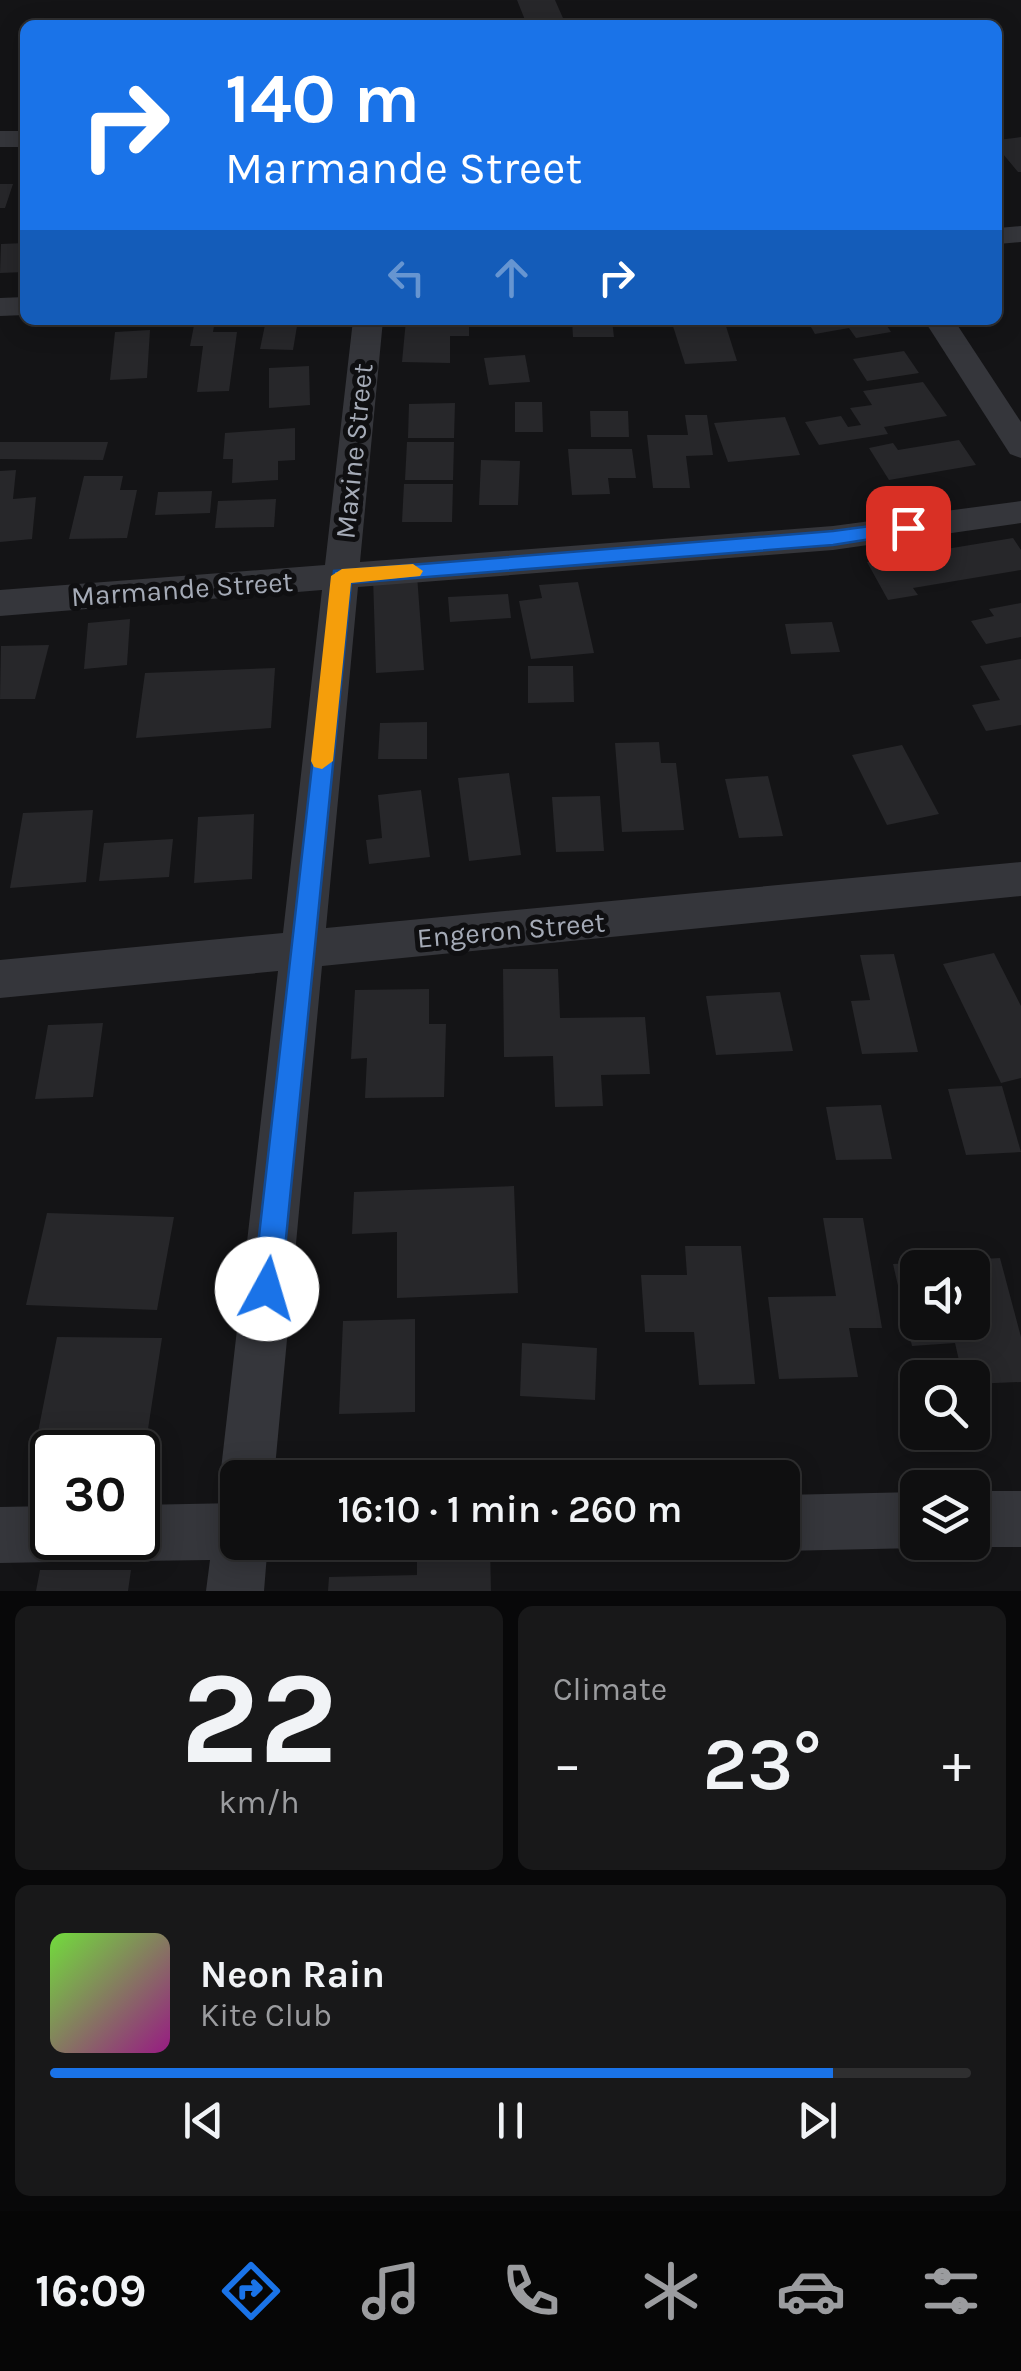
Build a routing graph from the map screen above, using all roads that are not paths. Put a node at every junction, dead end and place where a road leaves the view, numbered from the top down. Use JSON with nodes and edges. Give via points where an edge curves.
{"nodes":[{"id":1,"x":367,"y":325,"type":"edge"},
{"id":2,"x":942,"y":325,"type":"edge"},
{"id":3,"x":1021,"y":447,"type":"edge"},
{"id":4,"x":1021,"y":512,"type":"edge"},
{"id":5,"x":342,"y":576,"type":"junction"},
{"id":6,"x":0,"y":603,"type":"edge"},
{"id":7,"x":1021,"y":879,"type":"edge"},
{"id":8,"x":302,"y":950,"type":"junction"},
{"id":9,"x":0,"y":979,"type":"edge"},
{"id":10,"x":249,"y":1460,"type":"edge"},
{"id":11,"x":1021,"y":1519,"type":"edge"},
{"id":12,"x":900,"y":1520,"type":"edge"},
{"id":13,"x":990,"y":1520,"type":"edge"},
{"id":14,"x":800,"y":1522,"type":"edge"},
{"id":15,"x":220,"y":1531,"type":"edge"},
{"id":16,"x":160,"y":1533,"type":"edge"},
{"id":17,"x":30,"y":1534,"type":"edge"},
{"id":18,"x":0,"y":1535,"type":"edge"},
{"id":19,"x":238,"y":1560,"type":"edge"},
{"id":20,"x":235,"y":1591,"type":"edge"}],
"edges":[{"from":1,"to":5,"type":"street","name":"Maxine Street"},
{"from":2,"to":3,"type":"street"},
{"from":4,"to":5,"type":"street","name":"Marmande Street","via":[[833,538]]},
{"from":5,"to":6,"type":"street","name":"Marmande Street"},
{"from":5,"to":8,"type":"street","name":"Maxine Street"},
{"from":7,"to":8,"type":"street","name":"Engeron Street"},
{"from":8,"to":9,"type":"street","name":"Engeron Street"},
{"from":8,"to":10,"type":"street","name":"Maxine Street"},
{"from":11,"to":13,"type":"street"},
{"from":12,"to":14,"type":"street"},
{"from":15,"to":16,"type":"street"},
{"from":17,"to":18,"type":"street"},
{"from":19,"to":20,"type":"street"}]}
